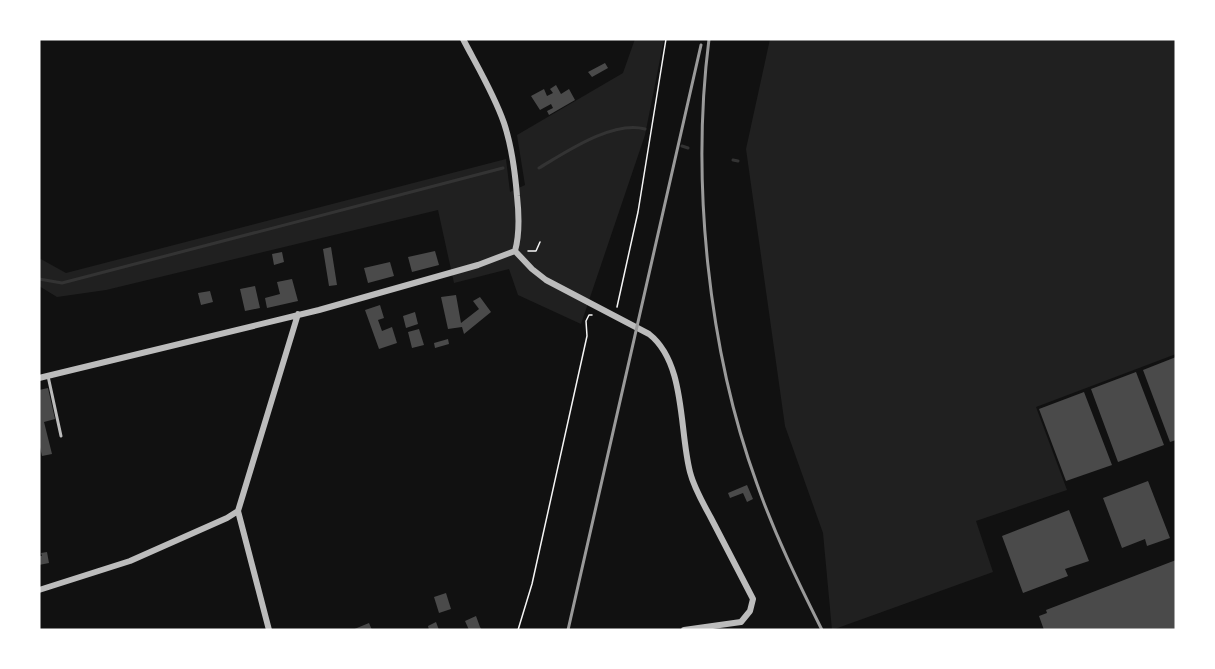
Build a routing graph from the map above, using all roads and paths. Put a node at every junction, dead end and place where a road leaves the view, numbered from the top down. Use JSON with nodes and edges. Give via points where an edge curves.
{"nodes":[{"id":1,"x":463,"y":39,"type":"edge"},
{"id":2,"x":666,"y":39,"type":"edge"},
{"id":3,"x":540,"y":242,"type":"dead end"},
{"id":4,"x":516,"y":251,"type":"junction"},
{"id":5,"x":298,"y":314,"type":"junction"},
{"id":6,"x":594,"y":315,"type":"dead end"},
{"id":7,"x":615,"y":316,"type":"junction"},
{"id":8,"x":48,"y":376,"type":"junction"},
{"id":9,"x":39,"y":378,"type":"edge"},
{"id":10,"x":61,"y":436,"type":"dead end"},
{"id":11,"x":238,"y":511,"type":"junction"},
{"id":12,"x":39,"y":590,"type":"edge"},
{"id":13,"x":269,"y":630,"type":"edge"},
{"id":14,"x":518,"y":630,"type":"edge"},
{"id":15,"x":684,"y":630,"type":"edge"}],
"edges":[{"from":1,"to":4,"type":"street","via":[[503,120],[510,143],[518,205]]},
{"from":2,"to":7,"type":"path","via":[[638,212]]},
{"from":3,"to":4,"type":"path","via":[[536,251]]},
{"from":4,"to":5,"type":"street","via":[[478,266]]},
{"from":4,"to":7,"type":"street","via":[[546,280]]},
{"from":5,"to":8,"type":"street"},
{"from":5,"to":11,"type":"street"},
{"from":6,"to":14,"type":"path","via":[[586,321],[587,336],[532,584]]},
{"from":7,"to":15,"type":"street","via":[[649,334],[663,349],[675,378],[693,482],[753,600],[741,622]]},
{"from":8,"to":9,"type":"street"},
{"from":8,"to":10,"type":"lane"},
{"from":11,"to":12,"type":"street","via":[[130,561]]},
{"from":11,"to":13,"type":"street"}]}
